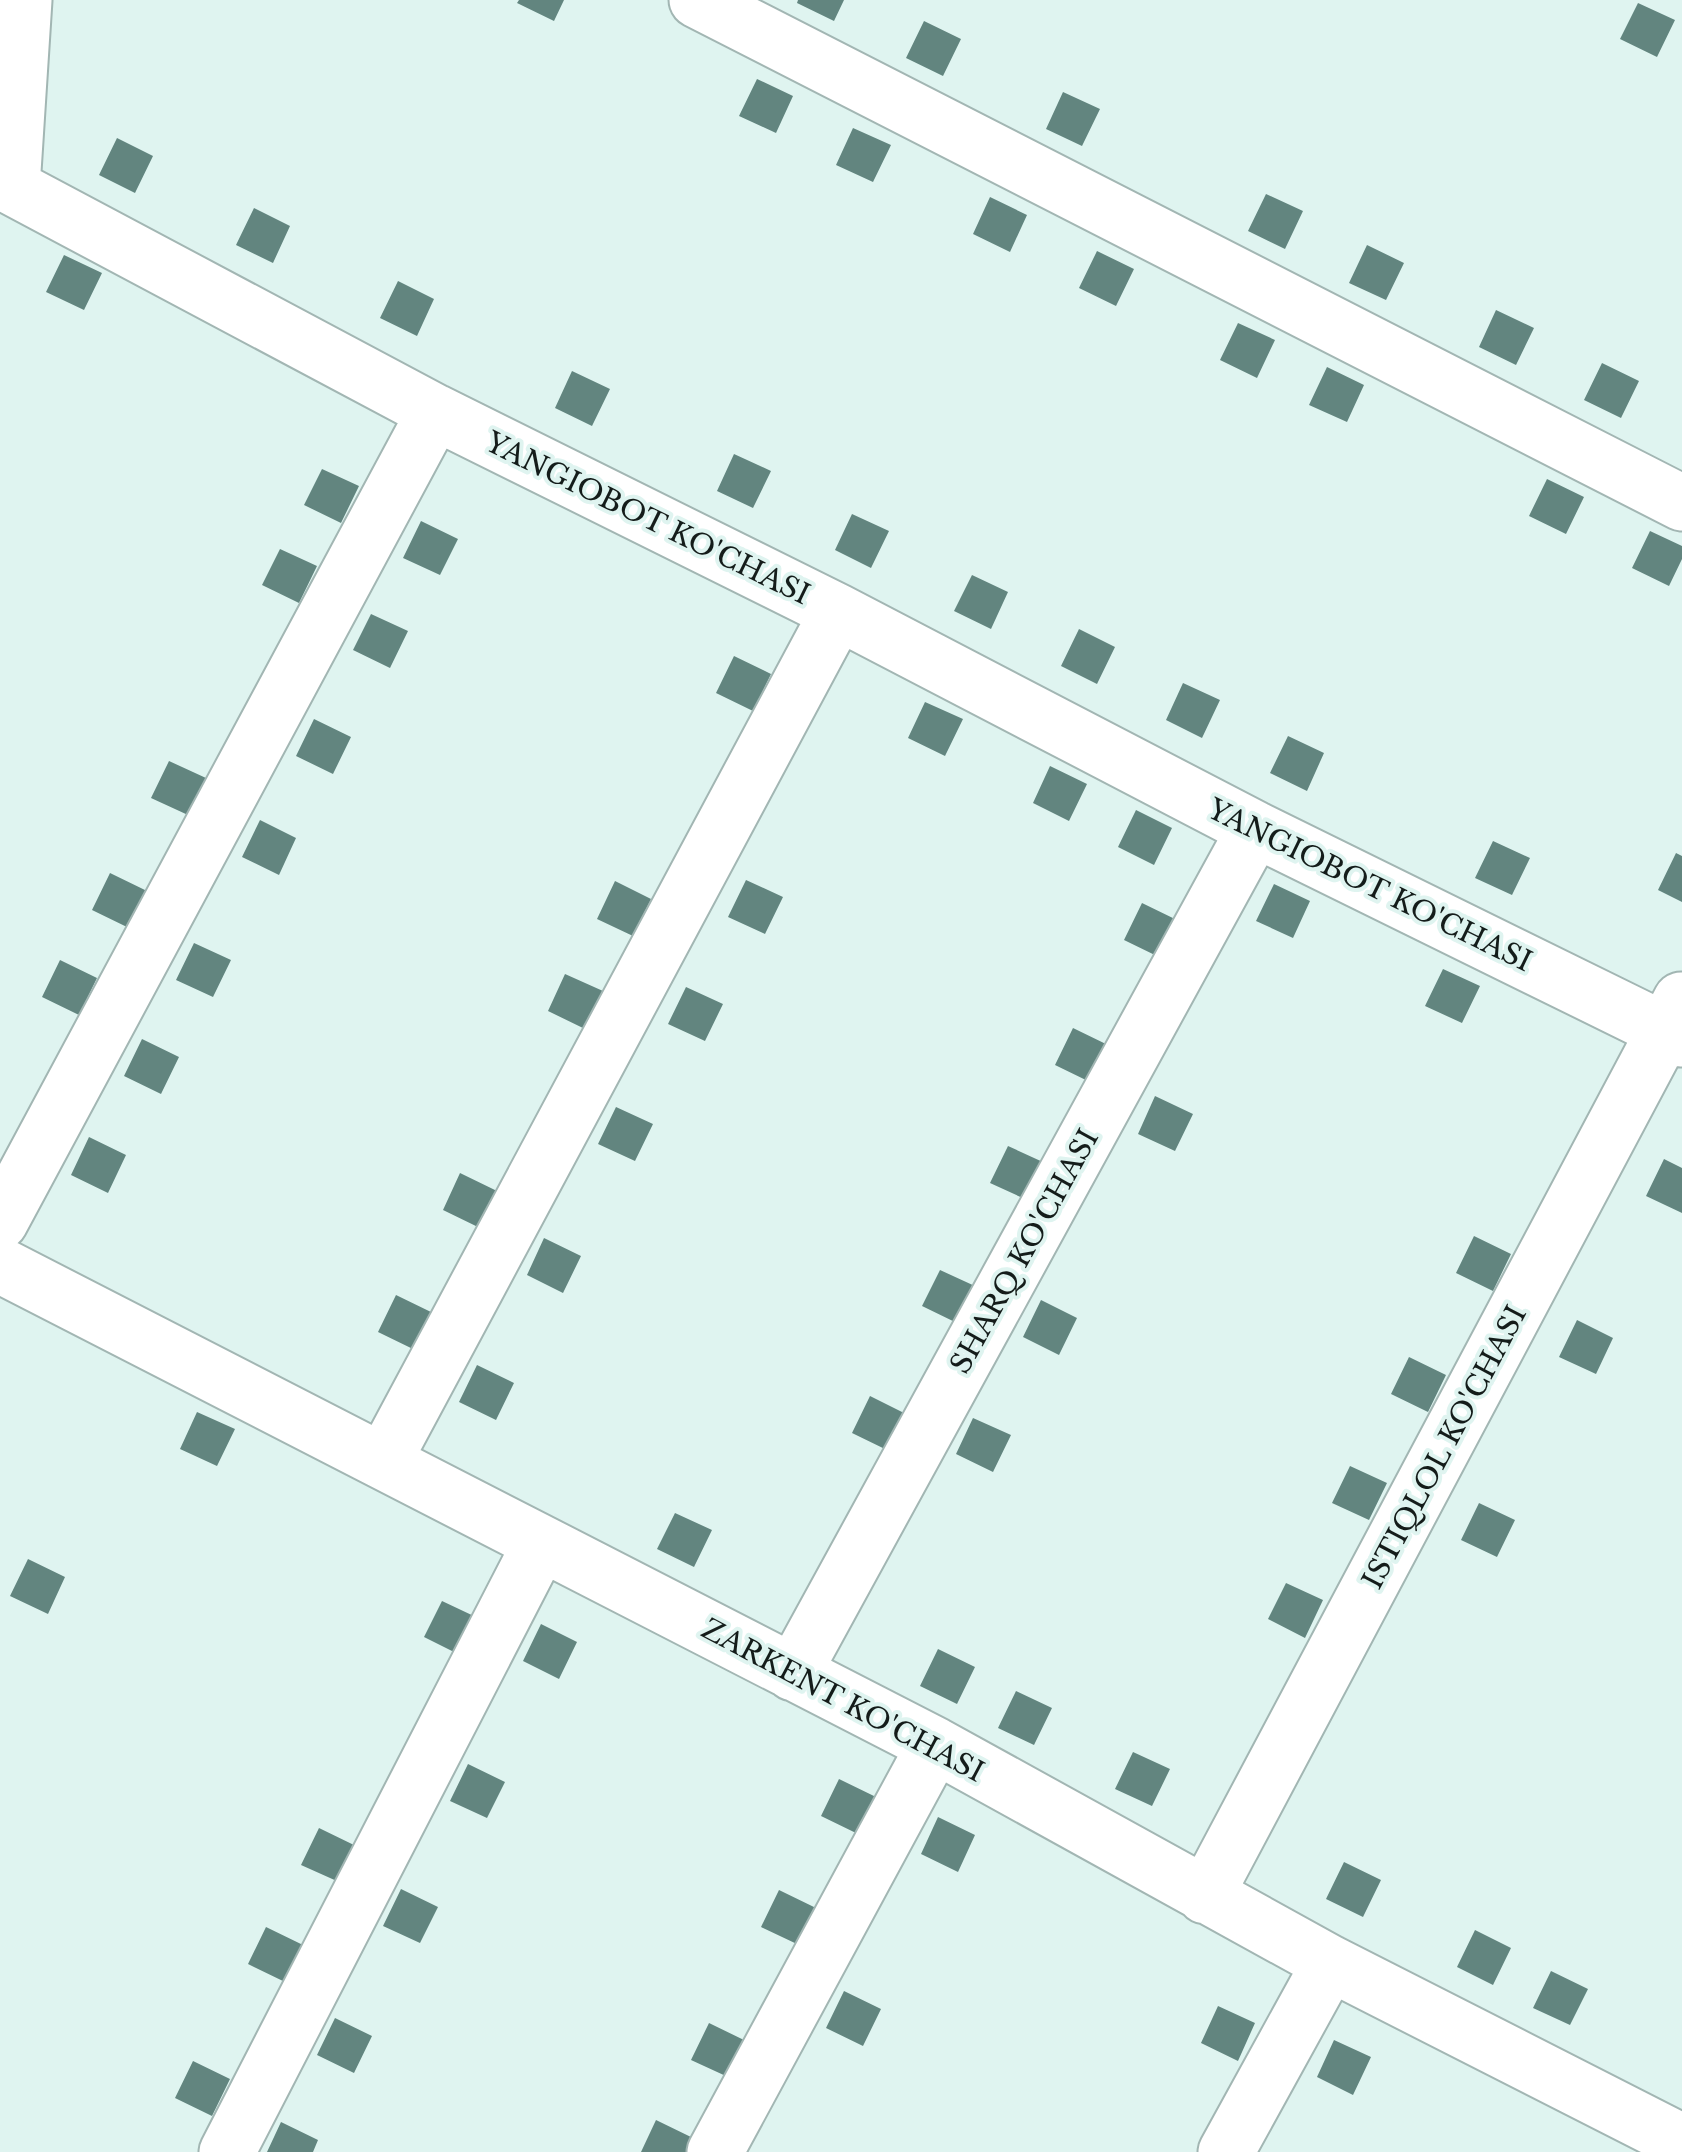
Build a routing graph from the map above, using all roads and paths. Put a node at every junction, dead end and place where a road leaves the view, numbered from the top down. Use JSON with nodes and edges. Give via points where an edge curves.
{"nodes":[{"id":1,"x":24,"y":0,"type":"edge"},
{"id":2,"x":697,"y":0,"type":"edge"},
{"id":3,"x":435,"y":412,"type":"junction"},
{"id":4,"x":1682,"y":503,"type":"edge"},
{"id":5,"x":838,"y":612,"type":"junction"},
{"id":6,"x":1255,"y":829,"type":"junction"},
{"id":7,"x":1676,"y":1022,"type":"edge"},
{"id":8,"x":0,"y":1222,"type":"edge"},
{"id":9,"x":0,"y":1265,"type":"edge"},
{"id":10,"x":384,"y":1460,"type":"junction"},
{"id":11,"x":541,"y":1543,"type":"junction"},
{"id":12,"x":792,"y":1673,"type":"junction"},
{"id":13,"x":935,"y":1745,"type":"junction"},
{"id":14,"x":1205,"y":1896,"type":"junction"},
{"id":15,"x":1330,"y":1963,"type":"junction"},
{"id":16,"x":1682,"y":2142,"type":"edge"},
{"id":17,"x":227,"y":2152,"type":"edge"},
{"id":18,"x":716,"y":2152,"type":"edge"},
{"id":19,"x":1226,"y":2152,"type":"edge"}],
"edges":[{"from":1,"to":3,"type":"street","name":"YANGIOBOT KO'CHASI","via":[[12,186]]},
{"from":2,"to":4,"type":"street"},
{"from":3,"to":5,"type":"street","name":"YANGIOBOT KO'CHASI"},
{"from":3,"to":8,"type":"street"},
{"from":5,"to":6,"type":"street","name":"YANGIOBOT KO'CHASI"},
{"from":5,"to":10,"type":"street"},
{"from":6,"to":7,"type":"street","name":"YANGIOBOT KO'CHASI"},
{"from":6,"to":12,"type":"street","name":"SHARQ KO'CHASI"},
{"from":7,"to":14,"type":"street","name":"ISTIQLOL KO'CHASI"},
{"from":9,"to":10,"type":"street","name":"ZARKENT KO'CHASI"},
{"from":10,"to":11,"type":"street","name":"ZARKENT KO'CHASI"},
{"from":11,"to":12,"type":"street","name":"ZARKENT KO'CHASI"},
{"from":11,"to":17,"type":"street"},
{"from":12,"to":13,"type":"street","name":"ZARKENT KO'CHASI"},
{"from":13,"to":14,"type":"street","name":"ZARKENT KO'CHASI"},
{"from":13,"to":18,"type":"street"},
{"from":14,"to":15,"type":"street","name":"ZARKENT KO'CHASI"},
{"from":15,"to":16,"type":"street","name":"ZARKENT KO'CHASI"},
{"from":15,"to":19,"type":"street"}]}
